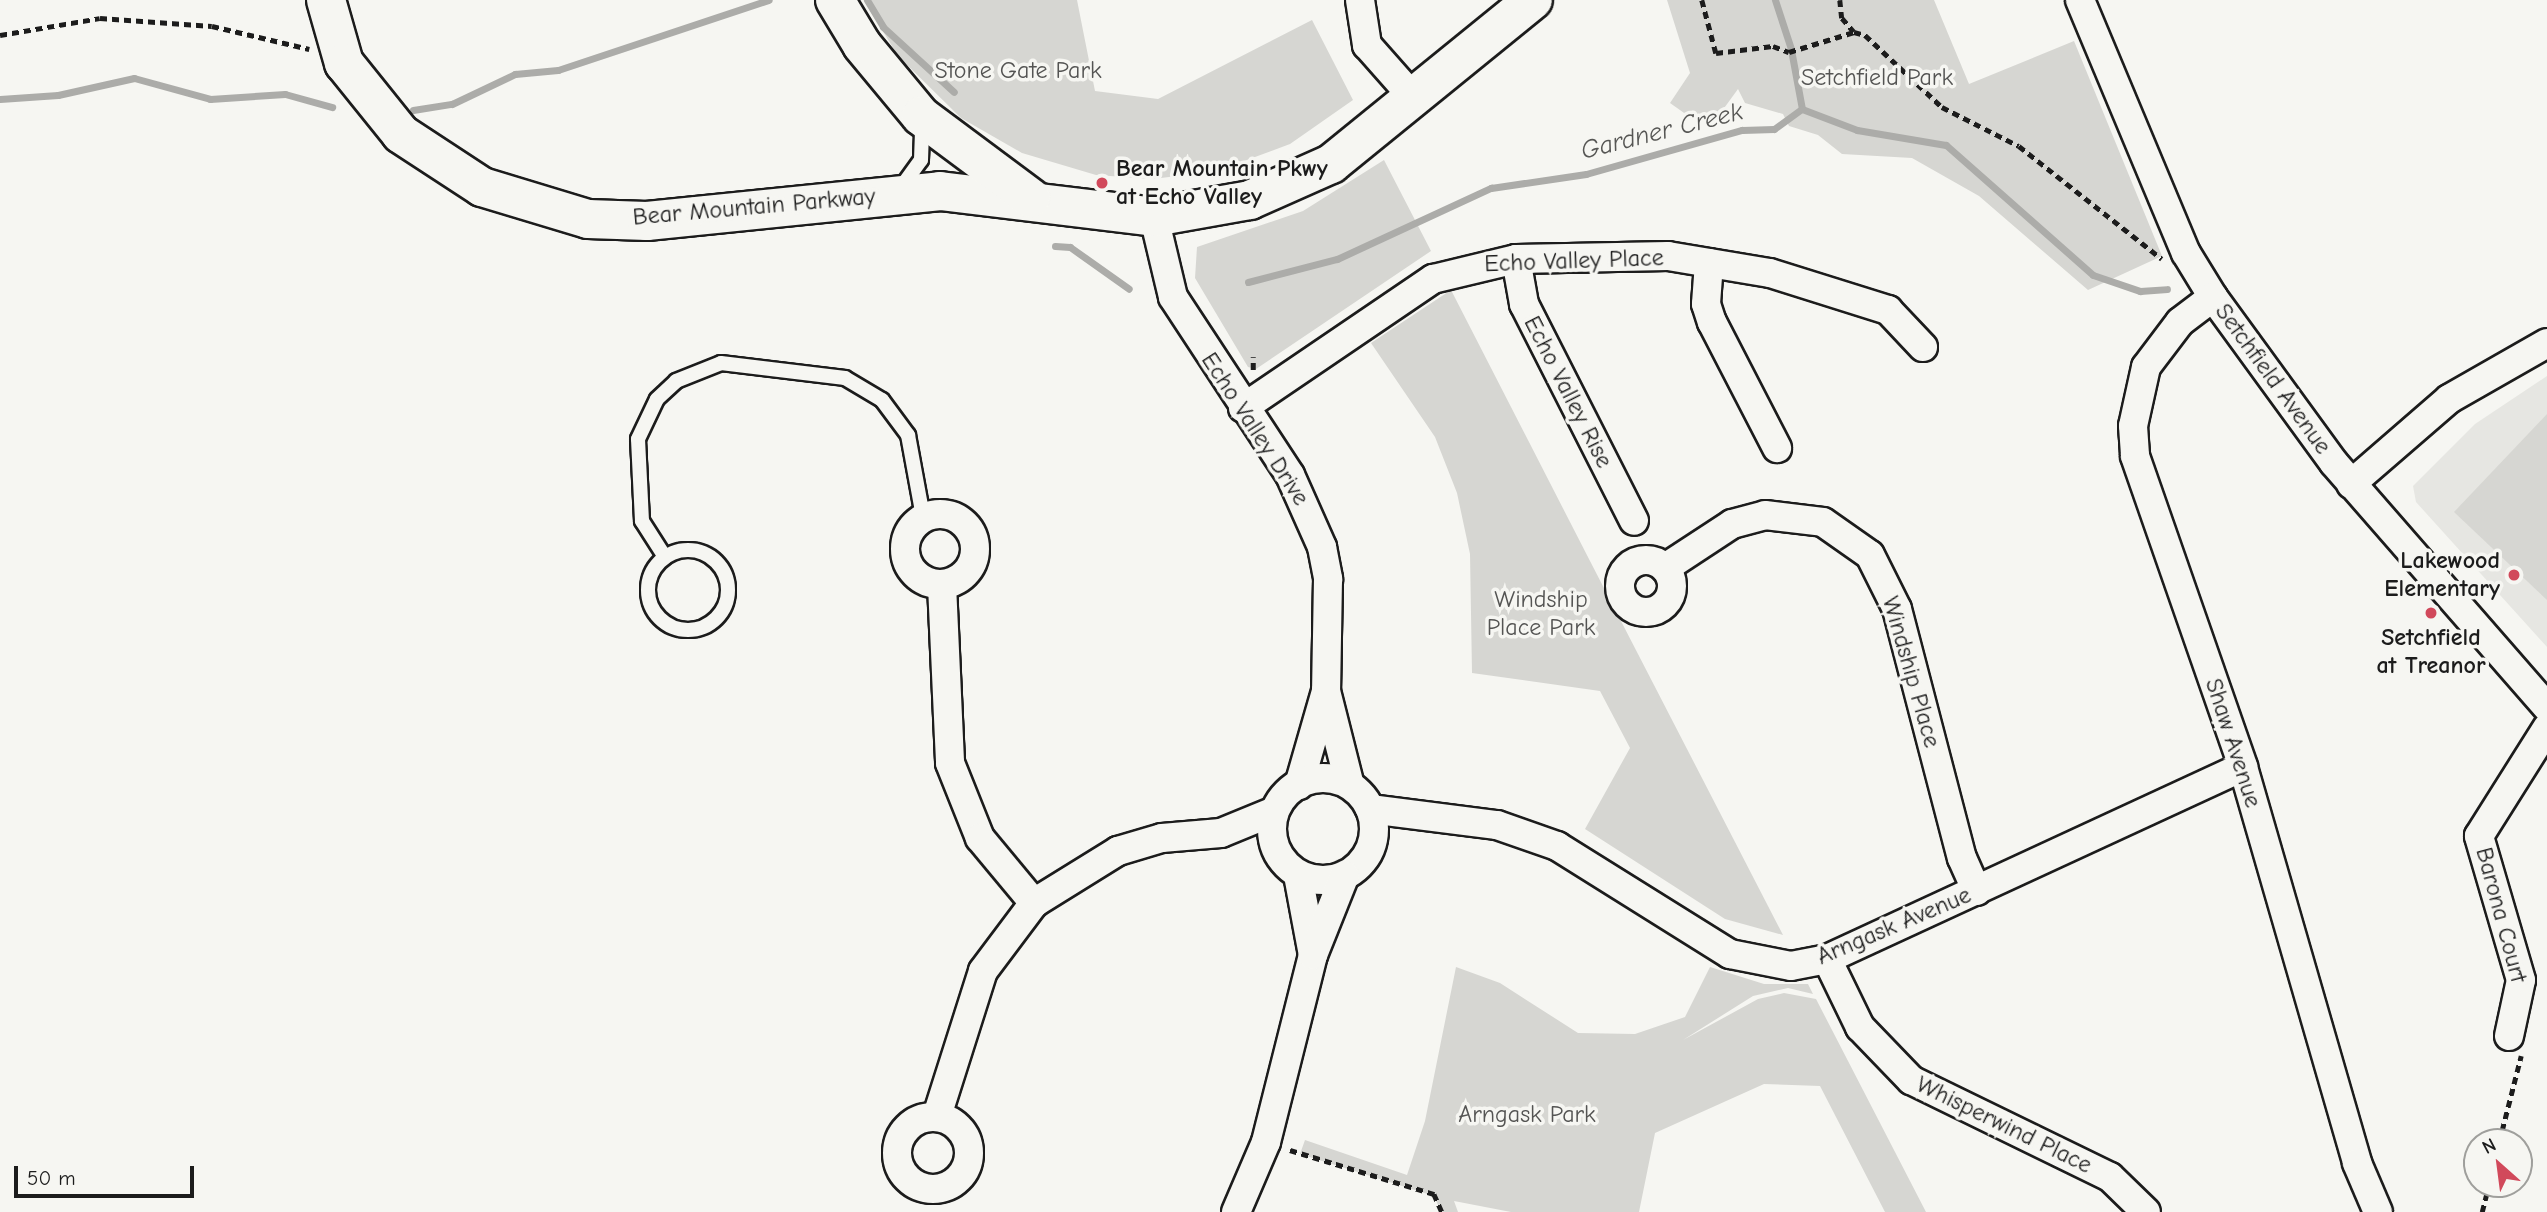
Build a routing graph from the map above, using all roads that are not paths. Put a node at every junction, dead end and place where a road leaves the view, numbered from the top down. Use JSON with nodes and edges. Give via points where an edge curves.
{"nodes":[{"id":1,"x":326,"y":0,"type":"edge"},
{"id":2,"x":835,"y":0,"type":"edge"},
{"id":3,"x":1360,"y":0,"type":"edge"},
{"id":4,"x":1533,"y":0,"type":"edge"},
{"id":5,"x":2080,"y":0,"type":"edge"},
{"id":6,"x":1413,"y":97,"type":"junction"},
{"id":7,"x":921,"y":116,"type":"junction"},
{"id":8,"x":893,"y":194,"type":"junction"},
{"id":9,"x":1031,"y":198,"type":"junction"},
{"id":10,"x":1154,"y":218,"type":"junction"},
{"id":11,"x":1516,"y":259,"type":"junction"},
{"id":12,"x":1709,"y":263,"type":"junction"},
{"id":13,"x":2213,"y":297,"type":"junction"},
{"id":14,"x":2547,"y":343,"type":"edge"},
{"id":15,"x":1923,"y":347,"type":"dead end"},
{"id":16,"x":1243,"y":408,"type":"junction"},
{"id":17,"x":1777,"y":448,"type":"dead end"},
{"id":18,"x":2351,"y":484,"type":"junction"},
{"id":19,"x":923,"y":517,"type":"junction"},
{"id":20,"x":1634,"y":521,"type":"dead end"},
{"id":21,"x":665,"y":557,"type":"junction"},
{"id":22,"x":1665,"y":568,"type":"dead end"},
{"id":23,"x":942,"y":585,"type":"junction"},
{"id":24,"x":1326,"y":691,"type":"junction"},
{"id":25,"x":2547,"y":707,"type":"edge"},
{"id":26,"x":2547,"y":728,"type":"edge"},
{"id":27,"x":2243,"y":767,"type":"junction"},
{"id":28,"x":1349,"y":782,"type":"junction"},
{"id":29,"x":1299,"y":785,"type":"junction"},
{"id":30,"x":1370,"y":809,"type":"junction"},
{"id":31,"x":1275,"y":811,"type":"junction"},
{"id":32,"x":1429,"y":821,"type":"junction"},
{"id":33,"x":1221,"y":833,"type":"junction"},
{"id":34,"x":1372,"y":846,"type":"junction"},
{"id":35,"x":1277,"y":851,"type":"junction"},
{"id":36,"x":1298,"y":875,"type":"junction"},
{"id":37,"x":1345,"y":875,"type":"junction"},
{"id":38,"x":1977,"y":891,"type":"junction"},
{"id":39,"x":1034,"y":904,"type":"junction"},
{"id":40,"x":1313,"y":955,"type":"junction"},
{"id":41,"x":1827,"y":958,"type":"junction"},
{"id":42,"x":2517,"y":1040,"type":"road end"},
{"id":43,"x":937,"y":1116,"type":"dead end"},
{"id":44,"x":1236,"y":1212,"type":"edge"},
{"id":45,"x":2146,"y":1212,"type":"edge"},
{"id":46,"x":2378,"y":1212,"type":"edge"}],
"edges":[{"from":1,"to":8,"type":"street","name":"Bear Mountain Parkway","via":[[344,63],[401,134],[482,187],[588,219],[648,221]]},
{"from":2,"to":7,"type":"street","name":"Bear Mountain Parkway","via":[[862,45]]},
{"from":3,"to":6,"type":"street","via":[[1367,45]]},
{"from":4,"to":6,"type":"street","name":"Bear Mountain Parkway"},
{"from":5,"to":13,"type":"street","name":"Setchfield Avenue","via":[[2186,253]]},
{"from":6,"to":10,"type":"street","name":"Bear Mountain Parkway","via":[[1331,164],[1296,183],[1250,200]]},
{"from":7,"to":8,"type":"lane","via":[[921,160]]},
{"from":7,"to":9,"type":"street","name":"Bear Mountain Parkway"},
{"from":8,"to":9,"type":"street","name":"Bear Mountain Parkway"},
{"from":9,"to":10,"type":"street","name":"Bear Mountain Parkway"},
{"from":10,"to":16,"type":"street","name":"Echo Valley Drive","via":[[1172,297]]},
{"from":11,"to":12,"type":"street","name":"Echo Valley Place","via":[[1668,256]]},
{"from":11,"to":16,"type":"street","name":"Echo Valley Place","via":[[1433,279]]},
{"from":11,"to":20,"type":"street","name":"Echo Valley Rise","via":[[1524,304]]},
{"from":12,"to":15,"type":"street","name":"Echo Valley Place","via":[[1770,273],[1888,310]]},
{"from":12,"to":17,"type":"street","via":[[1706,304],[1712,321]]},
{"from":13,"to":18,"type":"street","name":"Setchfield Avenue"},
{"from":13,"to":27,"type":"street","name":"Shaw Avenue","via":[[2180,322],[2146,367],[2133,426],[2135,456]]},
{"from":14,"to":18,"type":"street","via":[[2449,399]]},
{"from":16,"to":24,"type":"street","name":"Echo Valley Drive","via":[[1290,475],[1322,547],[1328,579]]},
{"from":18,"to":25,"type":"street","name":"Setchfield Avenue"},
{"from":19,"to":21,"type":"lane","via":[[908,435],[882,400],[845,378],[721,363],[676,381],[657,399],[638,439],[642,521]]},
{"from":19,"to":23,"type":"street","via":[[906,538],[908,564],[927,582]]},
{"from":19,"to":23,"type":"street","via":[[951,514],[972,532],[974,560],[967,573]]},
{"from":21,"to":21,"type":"lane","via":[[648,585],[657,617],[687,631],[718,618],[729,587],[713,558],[689,551]]},
{"from":22,"to":38,"type":"street","name":"Windship Place","via":[[1732,524],[1765,516],[1823,522],[1870,555],[1897,609],[1962,858]]},
{"from":23,"to":39,"type":"street","via":[[950,763],[980,838]]},
{"from":24,"to":28,"type":"street","name":"Echo Valley Drive"},
{"from":24,"to":29,"type":"street","name":"Echo Valley Drive"},
{"from":26,"to":42,"type":"street","name":"Barona Court","via":[[2479,836],[2521,980]]},
{"from":27,"to":38,"type":"street","name":"Arngask Avenue"},
{"from":27,"to":46,"type":"street","name":"Shaw Avenue","via":[[2357,1163]]},
{"from":28,"to":29,"type":"street","via":[[1322,778]]},
{"from":28,"to":30,"type":"street"},
{"from":29,"to":31,"type":"street"},
{"from":30,"to":32,"type":"street","name":"Arngask Avenue"},
{"from":30,"to":34,"type":"street"},
{"from":31,"to":33,"type":"street"},
{"from":31,"to":35,"type":"street"},
{"from":32,"to":34,"type":"street","name":"Arngask Avenue"},
{"from":32,"to":41,"type":"street","name":"Arngask Avenue","via":[[1497,825],[1557,846],[1730,954],[1758,965]]},
{"from":33,"to":35,"type":"street"},
{"from":33,"to":39,"type":"street","via":[[1162,838],[1118,850]]},
{"from":34,"to":37,"type":"street"},
{"from":35,"to":36,"type":"street"},
{"from":36,"to":37,"type":"street","via":[[1320,881]]},
{"from":36,"to":40,"type":"street"},
{"from":37,"to":40,"type":"street"},
{"from":38,"to":41,"type":"street","name":"Arngask Avenue"},
{"from":39,"to":43,"type":"street","via":[[982,971]]},
{"from":40,"to":44,"type":"street","via":[[1289,1065]]},
{"from":41,"to":45,"type":"street","name":"Whisperwind Place","via":[[1860,1027],[1912,1080],[2110,1177]]}]}
